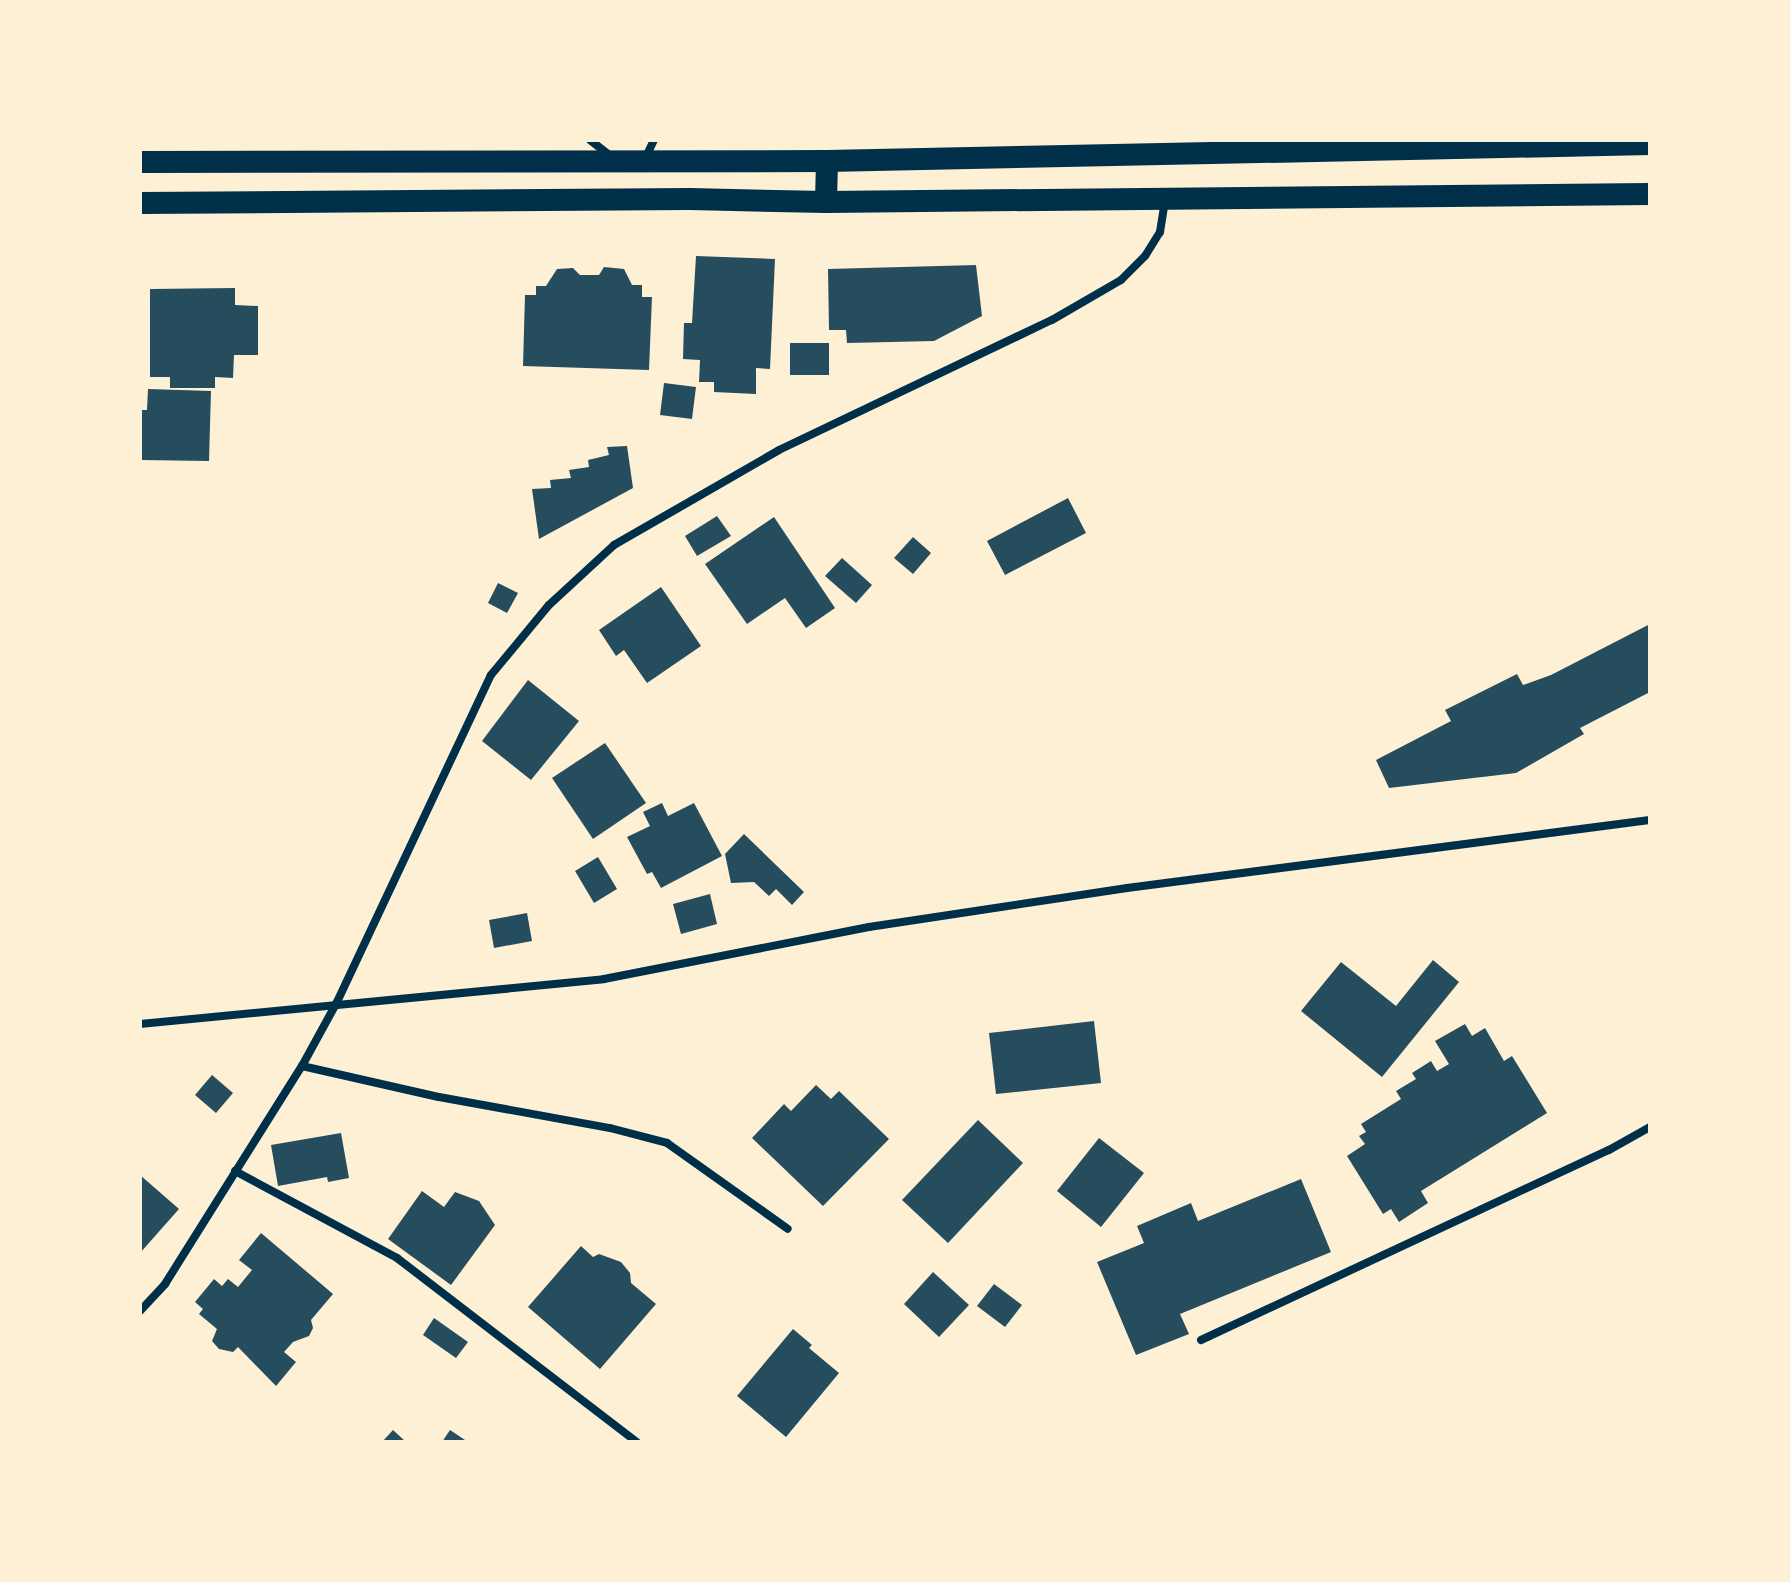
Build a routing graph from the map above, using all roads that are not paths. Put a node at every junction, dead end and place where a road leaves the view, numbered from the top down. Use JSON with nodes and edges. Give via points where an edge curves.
{"nodes":[{"id":1,"x":590,"y":140,"type":"edge"},
{"id":2,"x":654,"y":140,"type":"edge"},
{"id":3,"x":1650,"y":144,"type":"edge"},
{"id":4,"x":689,"y":160,"type":"junction"},
{"id":5,"x":827,"y":161,"type":"junction"},
{"id":6,"x":140,"y":162,"type":"edge"},
{"id":7,"x":643,"y":162,"type":"junction"},
{"id":8,"x":619,"y":163,"type":"junction"},
{"id":9,"x":1650,"y":194,"type":"edge"},
{"id":10,"x":1165,"y":198,"type":"junction"},
{"id":11,"x":690,"y":199,"type":"junction"},
{"id":12,"x":826,"y":202,"type":"junction"},
{"id":13,"x":140,"y":203,"type":"edge"},
{"id":14,"x":1650,"y":820,"type":"edge"},
{"id":15,"x":337,"y":1002,"type":"junction"},
{"id":16,"x":140,"y":1024,"type":"edge"},
{"id":17,"x":302,"y":1066,"type":"junction"},
{"id":18,"x":1650,"y":1127,"type":"edge"},
{"id":19,"x":235,"y":1171,"type":"junction"},
{"id":20,"x":788,"y":1229,"type":"dead end"},
{"id":21,"x":140,"y":1311,"type":"edge"},
{"id":22,"x":1201,"y":1340,"type":"dead end"},
{"id":23,"x":637,"y":1442,"type":"edge"}],
"edges":[{"from":1,"to":8,"type":"street"},
{"from":2,"to":7,"type":"street"},
{"from":3,"to":5,"type":"highway"},
{"from":4,"to":5,"type":"highway"},
{"from":4,"to":7,"type":"highway"},
{"from":4,"to":11,"type":"highway"},
{"from":5,"to":12,"type":"highway"},
{"from":6,"to":8,"type":"highway"},
{"from":7,"to":8,"type":"highway"},
{"from":9,"to":10,"type":"highway"},
{"from":10,"to":12,"type":"highway"},
{"from":10,"to":15,"type":"street","via":[[1160,232],[1121,280],[1052,320],[779,450],[614,545],[549,605],[491,675]]},
{"from":11,"to":12,"type":"highway"},
{"from":11,"to":13,"type":"highway"},
{"from":14,"to":15,"type":"street","via":[[1112,890],[869,927],[604,979]]},
{"from":15,"to":16,"type":"street"},
{"from":15,"to":17,"type":"street"},
{"from":17,"to":19,"type":"street"},
{"from":17,"to":20,"type":"street","via":[[667,1143]]},
{"from":18,"to":22,"type":"street"},
{"from":19,"to":21,"type":"street","via":[[165,1284]]},
{"from":19,"to":23,"type":"street","via":[[397,1258]]}]}
